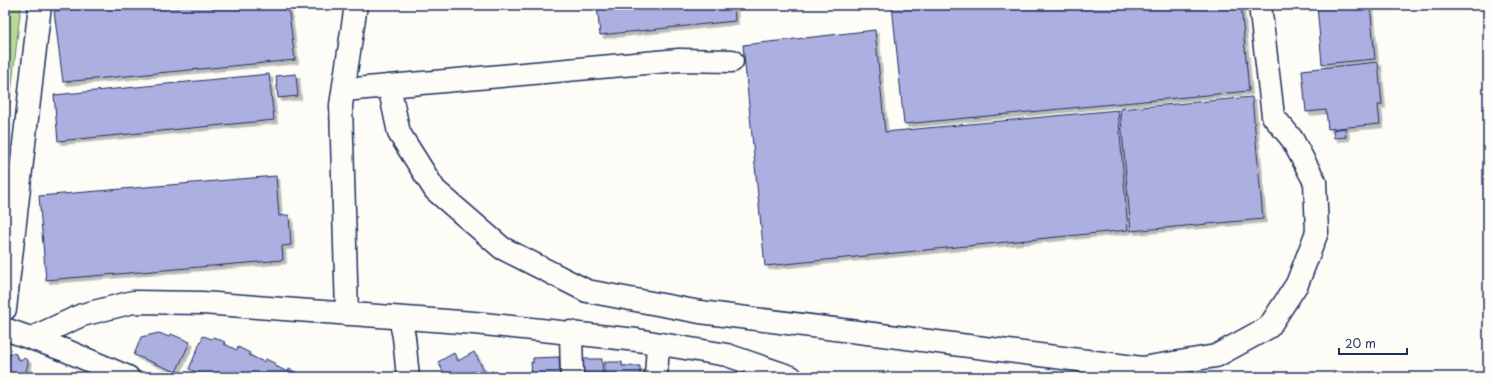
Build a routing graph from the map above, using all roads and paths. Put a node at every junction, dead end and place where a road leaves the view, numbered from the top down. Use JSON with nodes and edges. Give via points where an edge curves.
{"nodes":[{"id":1,"x":40,"y":5,"type":"edge"},
{"id":2,"x":356,"y":5,"type":"edge"},
{"id":3,"x":1260,"y":5,"type":"edge"},
{"id":4,"x":732,"y":61,"type":"dead end"},
{"id":5,"x":389,"y":86,"type":"junction"},
{"id":6,"x":344,"y":90,"type":"junction"},
{"id":7,"x":5,"y":309,"type":"edge"},
{"id":8,"x":347,"y":314,"type":"junction"},
{"id":9,"x":400,"y":318,"type":"junction"},
{"id":10,"x":5,"y":329,"type":"edge"},
{"id":11,"x":572,"y":332,"type":"junction"},
{"id":12,"x":32,"y":338,"type":"junction"},
{"id":13,"x":658,"y":344,"type":"junction"},
{"id":14,"x":128,"y":377,"type":"edge"},
{"id":15,"x":408,"y":377,"type":"edge"},
{"id":16,"x":572,"y":377,"type":"edge"},
{"id":17,"x":656,"y":377,"type":"edge"},
{"id":18,"x":791,"y":377,"type":"edge"}],
"edges":[{"from":1,"to":7,"type":"street"},
{"from":2,"to":6,"type":"street"},
{"from":3,"to":5,"type":"street","via":[[1273,116],[1292,139],[1315,182],[1317,232],[1297,284],[1269,327],[1216,356],[1142,368],[700,312],[587,291],[502,248],[435,190],[399,133]]},
{"from":4,"to":5,"type":"street","via":[[679,60]]},
{"from":5,"to":6,"type":"street"},
{"from":6,"to":8,"type":"street","via":[[341,105]]},
{"from":8,"to":9,"type":"street"},
{"from":8,"to":12,"type":"street","via":[[202,303],[133,302],[82,315]]},
{"from":9,"to":11,"type":"street"},
{"from":9,"to":15,"type":"street"},
{"from":10,"to":12,"type":"street"},
{"from":11,"to":13,"type":"street"},
{"from":11,"to":16,"type":"street"},
{"from":12,"to":14,"type":"street"},
{"from":13,"to":17,"type":"street"},
{"from":13,"to":18,"type":"street","via":[[727,355]]}]}
